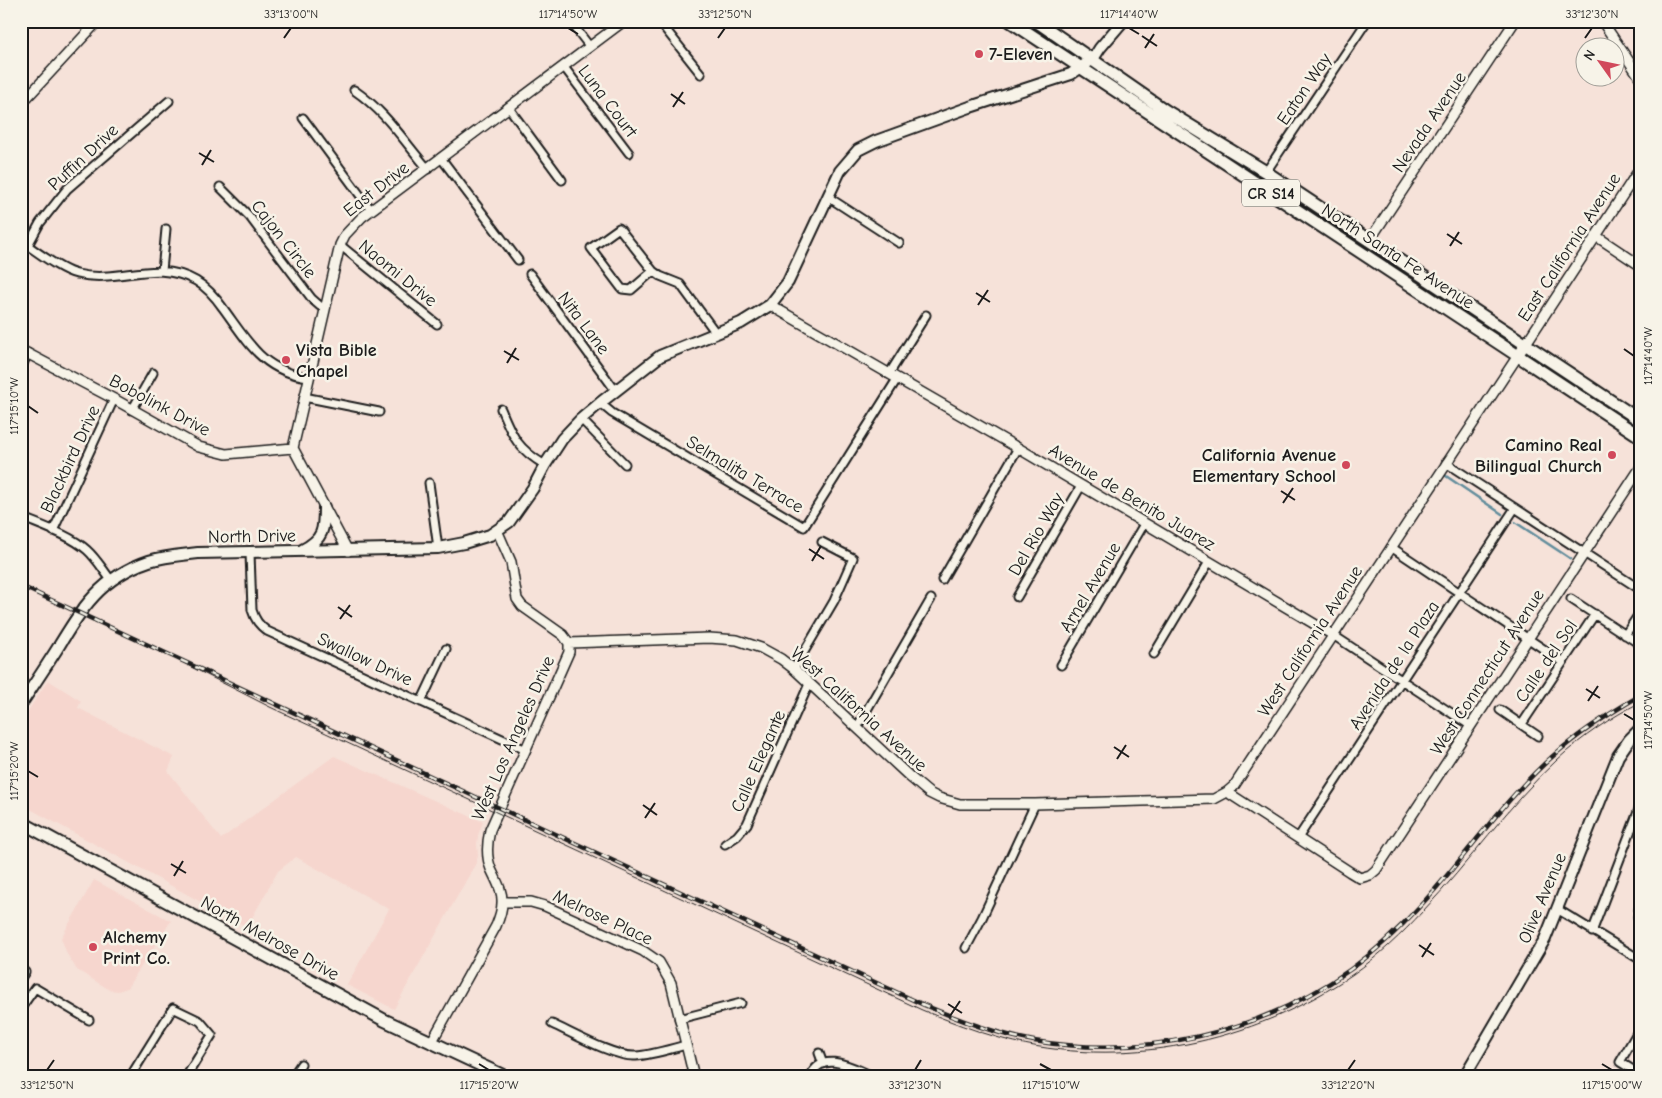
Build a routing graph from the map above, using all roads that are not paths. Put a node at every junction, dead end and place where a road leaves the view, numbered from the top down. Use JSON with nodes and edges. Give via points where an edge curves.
{"nodes":[{"id":1,"x":98,"y":21,"type":"edge"},
{"id":2,"x":570,"y":21,"type":"edge"},
{"id":3,"x":624,"y":21,"type":"edge"},
{"id":4,"x":659,"y":21,"type":"edge"},
{"id":5,"x":1010,"y":21,"type":"edge"},
{"id":6,"x":1036,"y":21,"type":"edge"},
{"id":7,"x":1122,"y":21,"type":"edge"},
{"id":8,"x":1367,"y":21,"type":"edge"},
{"id":9,"x":1515,"y":21,"type":"edge"},
{"id":10,"x":1602,"y":21,"type":"edge"},
{"id":11,"x":590,"y":47,"type":"junction"},
{"id":12,"x":1093,"y":59,"type":"junction"},
{"id":13,"x":564,"y":67,"type":"junction"},
{"id":14,"x":1080,"y":68,"type":"junction"},
{"id":15,"x":701,"y":74,"type":"dead end"},
{"id":16,"x":1641,"y":79,"type":"edge"},
{"id":17,"x":354,"y":90,"type":"dead end"},
{"id":18,"x":170,"y":100,"type":"dead end"},
{"id":19,"x":21,"y":104,"type":"edge"},
{"id":20,"x":509,"y":108,"type":"junction"},
{"id":21,"x":303,"y":118,"type":"dead end"},
{"id":22,"x":629,"y":154,"type":"dead end"},
{"id":23,"x":441,"y":158,"type":"junction"},
{"id":24,"x":1641,"y":167,"type":"edge"},
{"id":25,"x":428,"y":169,"type":"junction"},
{"id":26,"x":1266,"y":172,"type":"junction"},
{"id":27,"x":562,"y":180,"type":"dead end"},
{"id":28,"x":1632,"y":180,"type":"junction"},
{"id":29,"x":1641,"y":185,"type":"edge"},
{"id":30,"x":220,"y":187,"type":"dead end"},
{"id":31,"x":828,"y":197,"type":"junction"},
{"id":32,"x":371,"y":210,"type":"junction"},
{"id":33,"x":166,"y":229,"type":"dead end"},
{"id":34,"x":1596,"y":236,"type":"junction"},
{"id":35,"x":1369,"y":241,"type":"junction"},
{"id":36,"x":24,"y":243,"type":"edge"},
{"id":37,"x":899,"y":243,"type":"dead end"},
{"id":38,"x":340,"y":245,"type":"junction"},
{"id":39,"x":518,"y":260,"type":"dead end"},
{"id":40,"x":1641,"y":266,"type":"edge"},
{"id":41,"x":162,"y":271,"type":"junction"},
{"id":42,"x":652,"y":271,"type":"junction"},
{"id":43,"x":530,"y":274,"type":"dead end"},
{"id":44,"x":1405,"y":282,"type":"junction"},
{"id":45,"x":1458,"y":300,"type":"junction"},
{"id":46,"x":770,"y":305,"type":"junction"},
{"id":47,"x":325,"y":308,"type":"junction"},
{"id":48,"x":926,"y":315,"type":"dead end"},
{"id":49,"x":436,"y":324,"type":"dead end"},
{"id":50,"x":716,"y":333,"type":"junction"},
{"id":51,"x":1526,"y":345,"type":"junction"},
{"id":52,"x":25,"y":351,"type":"edge"},
{"id":53,"x":1518,"y":356,"type":"junction"},
{"id":54,"x":21,"y":368,"type":"edge"},
{"id":55,"x":153,"y":373,"type":"dead end"},
{"id":56,"x":309,"y":377,"type":"junction"},
{"id":57,"x":893,"y":377,"type":"junction"},
{"id":58,"x":615,"y":390,"type":"junction"},
{"id":59,"x":304,"y":397,"type":"junction"},
{"id":60,"x":114,"y":399,"type":"junction"},
{"id":61,"x":600,"y":403,"type":"junction"},
{"id":62,"x":501,"y":409,"type":"dead end"},
{"id":63,"x":132,"y":410,"type":"junction"},
{"id":64,"x":379,"y":412,"type":"dead end"},
{"id":65,"x":581,"y":419,"type":"junction"},
{"id":66,"x":1641,"y":421,"type":"edge"},
{"id":67,"x":1641,"y":437,"type":"edge"},
{"id":68,"x":293,"y":448,"type":"junction"},
{"id":69,"x":1018,"y":448,"type":"junction"},
{"id":70,"x":1446,"y":463,"type":"junction"},
{"id":71,"x":625,"y":464,"type":"dead end"},
{"id":72,"x":545,"y":465,"type":"junction"},
{"id":73,"x":1641,"y":467,"type":"edge"},
{"id":74,"x":429,"y":483,"type":"dead end"},
{"id":75,"x":1081,"y":486,"type":"junction"},
{"id":76,"x":324,"y":507,"type":"junction"},
{"id":77,"x":1515,"y":508,"type":"junction"},
{"id":78,"x":21,"y":517,"type":"edge"},
{"id":79,"x":1144,"y":524,"type":"junction"},
{"id":80,"x":497,"y":530,"type":"junction"},
{"id":81,"x":53,"y":532,"type":"junction"},
{"id":82,"x":822,"y":542,"type":"dead end"},
{"id":83,"x":1391,"y":547,"type":"junction"},
{"id":84,"x":438,"y":548,"type":"junction"},
{"id":85,"x":348,"y":551,"type":"junction"},
{"id":86,"x":299,"y":552,"type":"junction"},
{"id":87,"x":250,"y":553,"type":"junction"},
{"id":88,"x":1584,"y":553,"type":"junction"},
{"id":89,"x":1209,"y":562,"type":"junction"},
{"id":90,"x":111,"y":580,"type":"junction"},
{"id":91,"x":942,"y":580,"type":"dead end"},
{"id":92,"x":1641,"y":590,"type":"edge"},
{"id":93,"x":1459,"y":594,"type":"junction"},
{"id":94,"x":1017,"y":597,"type":"dead end"},
{"id":95,"x":931,"y":599,"type":"dead end"},
{"id":96,"x":1571,"y":599,"type":"dead end"},
{"id":97,"x":1641,"y":611,"type":"edge"},
{"id":98,"x":1596,"y":614,"type":"junction"},
{"id":99,"x":1333,"y":635,"type":"junction"},
{"id":100,"x":1625,"y":635,"type":"junction"},
{"id":101,"x":1528,"y":639,"type":"junction"},
{"id":102,"x":569,"y":643,"type":"junction"},
{"id":103,"x":1641,"y":645,"type":"edge"},
{"id":104,"x":446,"y":649,"type":"dead end"},
{"id":105,"x":1154,"y":654,"type":"dead end"},
{"id":106,"x":1564,"y":662,"type":"junction"},
{"id":107,"x":1061,"y":664,"type":"dead end"},
{"id":108,"x":794,"y":669,"type":"junction"},
{"id":109,"x":1402,"y":680,"type":"junction"},
{"id":110,"x":809,"y":684,"type":"junction"},
{"id":111,"x":421,"y":702,"type":"junction"},
{"id":112,"x":21,"y":704,"type":"edge"},
{"id":113,"x":1500,"y":710,"type":"dead end"},
{"id":114,"x":1522,"y":724,"type":"junction"},
{"id":115,"x":1471,"y":726,"type":"junction"},
{"id":116,"x":857,"y":727,"type":"junction"},
{"id":117,"x":1641,"y":728,"type":"edge"},
{"id":118,"x":1538,"y":736,"type":"dead end"},
{"id":119,"x":526,"y":750,"type":"junction"},
{"id":120,"x":1227,"y":792,"type":"junction"},
{"id":121,"x":1035,"y":804,"type":"junction"},
{"id":122,"x":1641,"y":804,"type":"edge"},
{"id":123,"x":21,"y":822,"type":"edge"},
{"id":124,"x":1298,"y":838,"type":"junction"},
{"id":125,"x":725,"y":844,"type":"dead end"},
{"id":126,"x":1641,"y":897,"type":"edge"},
{"id":127,"x":503,"y":902,"type":"junction"},
{"id":128,"x":1557,"y":909,"type":"junction"},
{"id":129,"x":1641,"y":921,"type":"edge"},
{"id":130,"x":1592,"y":932,"type":"junction"},
{"id":131,"x":966,"y":948,"type":"dead end"},
{"id":132,"x":1641,"y":960,"type":"edge"},
{"id":133,"x":742,"y":1003,"type":"dead end"},
{"id":134,"x":21,"y":1008,"type":"edge"},
{"id":135,"x":679,"y":1018,"type":"junction"},
{"id":136,"x":89,"y":1020,"type":"dead end"},
{"id":137,"x":552,"y":1024,"type":"dead end"},
{"id":138,"x":1641,"y":1026,"type":"edge"},
{"id":139,"x":431,"y":1043,"type":"junction"},
{"id":140,"x":686,"y":1045,"type":"junction"},
{"id":141,"x":819,"y":1053,"type":"dead end"},
{"id":142,"x":301,"y":1064,"type":"dead end"},
{"id":143,"x":823,"y":1064,"type":"junction"},
{"id":144,"x":482,"y":1072,"type":"edge"},
{"id":145,"x":1641,"y":1075,"type":"edge"},
{"id":146,"x":130,"y":1077,"type":"edge"},
{"id":147,"x":186,"y":1077,"type":"edge"},
{"id":148,"x":292,"y":1077,"type":"edge"},
{"id":149,"x":506,"y":1077,"type":"edge"},
{"id":150,"x":694,"y":1077,"type":"edge"},
{"id":151,"x":810,"y":1077,"type":"edge"},
{"id":152,"x":875,"y":1077,"type":"edge"},
{"id":153,"x":1464,"y":1077,"type":"edge"}],
"edges":[{"from":1,"to":19,"type":"street"},
{"from":2,"to":11,"type":"street"},
{"from":3,"to":11,"type":"street","name":"East Drive"},
{"from":4,"to":15,"type":"street"},
{"from":5,"to":14,"type":"main road","name":"North Santa Fe Avenue","number":"CR S14"},
{"from":6,"to":12,"type":"main road","name":"North Santa Fe Avenue","number":"CR S14"},
{"from":7,"to":12,"type":"main road"},
{"from":8,"to":26,"type":"street","name":"Eaton Way"},
{"from":9,"to":35,"type":"street","name":"Nevada Avenue"},
{"from":10,"to":16,"type":"street"},
{"from":11,"to":13,"type":"street","name":"East Drive"},
{"from":12,"to":14,"type":"main road"},
{"from":12,"to":26,"type":"main road","name":"North Santa Fe Avenue","number":"CR S14","via":[[1166,111]]},
{"from":13,"to":20,"type":"street","name":"East Drive"},
{"from":13,"to":22,"type":"street","name":"Luna Court"},
{"from":14,"to":31,"type":"main road","via":[[1071,74],[858,150],[840,171]]},
{"from":14,"to":44,"type":"main road","name":"North Santa Fe Avenue","number":"CR S14"},
{"from":17,"to":25,"type":"street","via":[[386,116]]},
{"from":18,"to":36,"type":"street","name":"Puffin Drive","via":[[67,189]]},
{"from":20,"to":23,"type":"street","name":"East Drive"},
{"from":20,"to":27,"type":"street"},
{"from":21,"to":32,"type":"street"},
{"from":23,"to":25,"type":"street","name":"East Drive"},
{"from":23,"to":39,"type":"street"},
{"from":24,"to":28,"type":"street","name":"East California Avenue"},
{"from":25,"to":32,"type":"street","name":"East Drive"},
{"from":26,"to":35,"type":"main road","name":"North Santa Fe Avenue","number":"CR S14"},
{"from":28,"to":29,"type":"street"},
{"from":28,"to":34,"type":"street","name":"East California Avenue"},
{"from":30,"to":47,"type":"street","name":"Cajon Circle","via":[[249,216],[312,299]]},
{"from":31,"to":37,"type":"street"},
{"from":31,"to":46,"type":"main road","via":[[788,282]]},
{"from":32,"to":38,"type":"street","name":"East Drive","via":[[345,235]]},
{"from":33,"to":41,"type":"street"},
{"from":34,"to":40,"type":"street"},
{"from":34,"to":51,"type":"street","name":"East California Avenue"},
{"from":35,"to":45,"type":"main road","name":"North Santa Fe Avenue","number":"CR S14"},
{"from":36,"to":41,"type":"street","via":[[76,274],[103,276]]},
{"from":38,"to":47,"type":"street","name":"East Drive"},
{"from":38,"to":49,"type":"street","name":"Naomi Drive"},
{"from":41,"to":56,"type":"street","via":[[181,273],[203,286],[258,354],[276,368],[294,376]]},
{"from":42,"to":42,"type":"street","via":[[619,228],[591,248],[622,289],[631,290]]},
{"from":42,"to":50,"type":"street","via":[[680,284]]},
{"from":43,"to":58,"type":"street","name":"Nita Lane"},
{"from":44,"to":45,"type":"main road","via":[[1412,279],[1439,296]]},
{"from":44,"to":53,"type":"main road","name":"North Santa Fe Avenue","number":"CR S14"},
{"from":45,"to":51,"type":"main road","name":"North Santa Fe Avenue","number":"CR S14"},
{"from":46,"to":50,"type":"main road","via":[[741,323]]},
{"from":46,"to":57,"type":"street","name":"Avenue de Benito Juarez"},
{"from":47,"to":56,"type":"street","name":"East Drive"},
{"from":48,"to":57,"type":"street"},
{"from":50,"to":58,"type":"main road","via":[[660,356]]},
{"from":51,"to":53,"type":"street","name":"West California Avenue"},
{"from":51,"to":66,"type":"main road","name":"North Santa Fe Avenue","number":"CR S14"},
{"from":52,"to":54,"type":"street"},
{"from":52,"to":60,"type":"street","name":"Bobolink Drive"},
{"from":53,"to":67,"type":"main road","name":"North Santa Fe Avenue","number":"CR S14"},
{"from":53,"to":70,"type":"street","name":"West California Avenue"},
{"from":55,"to":63,"type":"street"},
{"from":56,"to":59,"type":"street","name":"East Drive"},
{"from":57,"to":61,"type":"street","name":"Selmalita Terrace","via":[[804,527]]},
{"from":57,"to":69,"type":"street","name":"Avenue de Benito Juarez"},
{"from":58,"to":61,"type":"main road"},
{"from":59,"to":64,"type":"street"},
{"from":59,"to":68,"type":"street","name":"East Drive"},
{"from":60,"to":63,"type":"street","name":"Bobolink Drive"},
{"from":60,"to":81,"type":"street","name":"Blackbird Drive"},
{"from":61,"to":65,"type":"main road"},
{"from":62,"to":72,"type":"street","via":[[512,435],[528,455]]},
{"from":63,"to":68,"type":"street","name":"Bobolink Drive","via":[[199,447],[226,454]]},
{"from":65,"to":71,"type":"street"},
{"from":65,"to":72,"type":"main road","via":[[562,439]]},
{"from":68,"to":76,"type":"street"},
{"from":69,"to":75,"type":"street","name":"Avenue de Benito Juarez"},
{"from":69,"to":91,"type":"street"},
{"from":70,"to":77,"type":"street"},
{"from":70,"to":83,"type":"street","name":"West California Avenue"},
{"from":72,"to":80,"type":"main road","via":[[521,506],[509,522]]},
{"from":73,"to":88,"type":"street","name":"West Connecticut Avenue"},
{"from":74,"to":84,"type":"street"},
{"from":75,"to":79,"type":"street","name":"Avenue de Benito Juarez"},
{"from":75,"to":94,"type":"street","name":"Del Rio Way"},
{"from":76,"to":85,"type":"street"},
{"from":76,"to":86,"type":"main road","via":[[324,530],[311,546]]},
{"from":77,"to":88,"type":"street"},
{"from":77,"to":93,"type":"street","name":"Avenida de la Plaza"},
{"from":78,"to":81,"type":"street"},
{"from":79,"to":89,"type":"street","name":"Avenue de Benito Juarez"},
{"from":79,"to":107,"type":"street","name":"Arnel Avenue"},
{"from":80,"to":84,"type":"main road","name":"North Drive","via":[[464,543]]},
{"from":80,"to":102,"type":"street","name":"West Los Angeles Drive","via":[[511,562],[522,606]]},
{"from":81,"to":90,"type":"street","via":[[86,549]]},
{"from":82,"to":108,"type":"street","via":[[854,558],[834,601]]},
{"from":83,"to":93,"type":"street"},
{"from":83,"to":99,"type":"street","name":"West California Avenue"},
{"from":84,"to":85,"type":"main road","name":"North Drive"},
{"from":85,"to":86,"type":"main road","name":"North Drive"},
{"from":86,"to":87,"type":"main road","name":"North Drive"},
{"from":87,"to":90,"type":"main road","name":"North Drive","via":[[170,556],[127,570]]},
{"from":87,"to":111,"type":"street","name":"Swallow Drive","via":[[252,610],[260,626]]},
{"from":88,"to":92,"type":"street"},
{"from":88,"to":101,"type":"street","name":"West Connecticut Avenue"},
{"from":89,"to":99,"type":"street","name":"Avenue de Benito Juarez"},
{"from":89,"to":105,"type":"street"},
{"from":90,"to":112,"type":"main road","name":"North Drive","via":[[79,612]]},
{"from":93,"to":101,"type":"street"},
{"from":93,"to":109,"type":"street","name":"Avenida de la Plaza"},
{"from":95,"to":116,"type":"street"},
{"from":96,"to":98,"type":"street"},
{"from":97,"to":100,"type":"street"},
{"from":98,"to":100,"type":"street"},
{"from":98,"to":106,"type":"street","name":"Calle del Sol"},
{"from":99,"to":109,"type":"street","name":"Avenue de Benito Juarez"},
{"from":99,"to":120,"type":"street","name":"West California Avenue"},
{"from":100,"to":103,"type":"street"},
{"from":101,"to":106,"type":"street"},
{"from":101,"to":115,"type":"street","name":"West Connecticut Avenue"},
{"from":102,"to":108,"type":"street","name":"West California Avenue","via":[[709,638],[738,640],[761,648]]},
{"from":102,"to":119,"type":"street","name":"West Los Angeles Drive","via":[[569,652]]},
{"from":104,"to":111,"type":"street"},
{"from":106,"to":114,"type":"street","name":"Calle del Sol"},
{"from":108,"to":110,"type":"street","name":"West California Avenue"},
{"from":109,"to":115,"type":"street","name":"Avenue de Benito Juarez"},
{"from":109,"to":124,"type":"street","name":"Avenida de la Plaza"},
{"from":110,"to":116,"type":"street","name":"West California Avenue"},
{"from":110,"to":125,"type":"street","name":"Calle Elegante","via":[[747,824]]},
{"from":111,"to":119,"type":"street","name":"Swallow Drive"},
{"from":113,"to":114,"type":"street"},
{"from":114,"to":118,"type":"street"},
{"from":115,"to":124,"type":"street","name":"West Connecticut Avenue","via":[[1370,875],[1360,878]]},
{"from":116,"to":121,"type":"street","name":"West California Avenue","via":[[910,777],[939,798],[960,804]]},
{"from":117,"to":128,"type":"main road","name":"Olive Avenue","via":[[1618,756]]},
{"from":119,"to":127,"type":"street","name":"West Los Angeles Drive","via":[[488,840],[488,860]]},
{"from":120,"to":121,"type":"street","name":"West California Avenue","via":[[1214,799]]},
{"from":120,"to":124,"type":"street"},
{"from":121,"to":131,"type":"street"},
{"from":122,"to":130,"type":"street"},
{"from":123,"to":139,"type":"main road","name":"North Melrose Drive"},
{"from":126,"to":129,"type":"street","via":[[1638,917]]},
{"from":127,"to":135,"type":"street","name":"Melrose Place","via":[[531,902],[545,906],[643,951],[659,962],[670,983]]},
{"from":127,"to":139,"type":"street","via":[[496,926]]},
{"from":128,"to":130,"type":"street"},
{"from":128,"to":153,"type":"main road","name":"Olive Avenue","via":[[1544,941]]},
{"from":130,"to":132,"type":"street"},
{"from":133,"to":135,"type":"street"},
{"from":134,"to":136,"type":"street","via":[[35,988]]},
{"from":135,"to":140,"type":"street","name":"Melrose Place"},
{"from":137,"to":140,"type":"street","via":[[625,1055],[636,1056]]},
{"from":138,"to":145,"type":"street","via":[[1620,1062]]},
{"from":139,"to":144,"type":"main road","name":"North Melrose Drive"},
{"from":140,"to":150,"type":"street","name":"Melrose Place"},
{"from":141,"to":143,"type":"street"},
{"from":142,"to":148,"type":"street"},
{"from":143,"to":151,"type":"street"},
{"from":143,"to":152,"type":"street","via":[[839,1062]]},
{"from":144,"to":149,"type":"main road","name":"North Melrose Drive"},
{"from":146,"to":147,"type":"street","via":[[173,1008],[200,1021],[212,1036]]}]}
